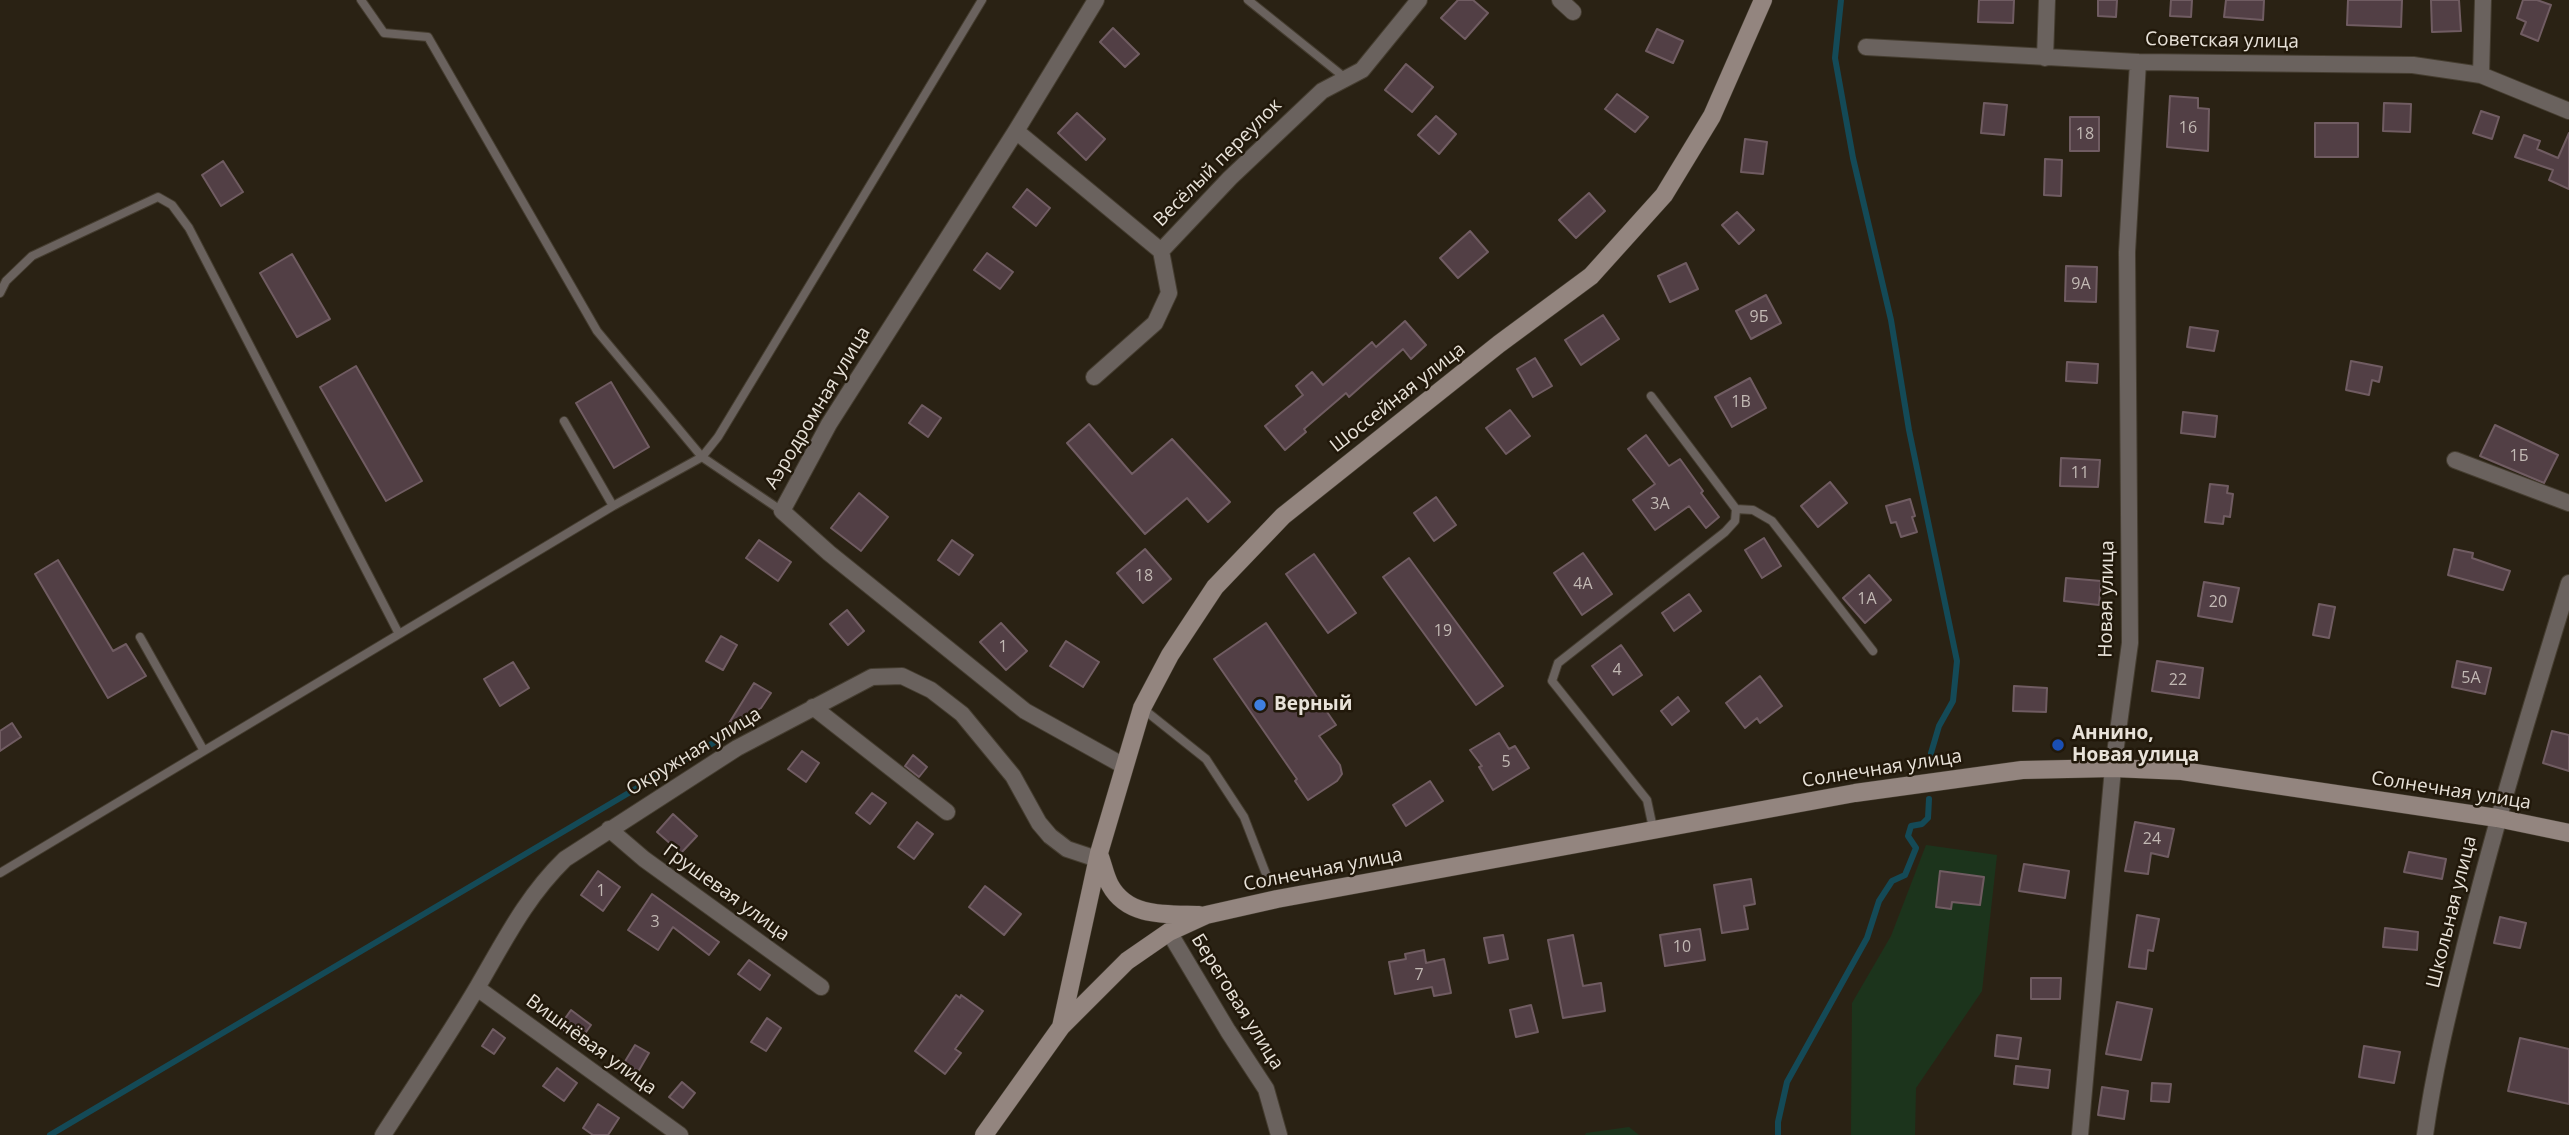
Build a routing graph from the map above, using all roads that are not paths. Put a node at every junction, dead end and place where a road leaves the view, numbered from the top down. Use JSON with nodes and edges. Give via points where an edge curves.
{"nodes":[{"id":1,"x":361,"y":0,"type":"edge"},
{"id":2,"x":982,"y":0,"type":"edge"},
{"id":3,"x":1096,"y":0,"type":"edge"},
{"id":4,"x":1248,"y":0,"type":"edge"},
{"id":5,"x":1419,"y":0,"type":"edge"},
{"id":6,"x":1560,"y":0,"type":"edge"},
{"id":7,"x":1763,"y":0,"type":"edge"},
{"id":8,"x":2047,"y":0,"type":"edge"},
{"id":9,"x":2483,"y":0,"type":"edge"},
{"id":10,"x":1573,"y":12,"type":"dead end"},
{"id":11,"x":1866,"y":47,"type":"dead end"},
{"id":12,"x":2045,"y":58,"type":"junction"},
{"id":13,"x":2138,"y":61,"type":"junction"},
{"id":14,"x":2481,"y":75,"type":"junction"},
{"id":15,"x":1344,"y":77,"type":"junction"},
{"id":16,"x":2569,"y":111,"type":"edge"},
{"id":17,"x":1016,"y":131,"type":"junction"},
{"id":18,"x":1161,"y":251,"type":"junction"},
{"id":19,"x":0,"y":293,"type":"edge"},
{"id":20,"x":1094,"y":377,"type":"dead end"},
{"id":21,"x":1651,"y":396,"type":"dead end"},
{"id":22,"x":564,"y":421,"type":"dead end"},
{"id":23,"x":702,"y":457,"type":"junction"},
{"id":24,"x":2455,"y":460,"type":"dead end"},
{"id":25,"x":2569,"y":503,"type":"edge"},
{"id":26,"x":613,"y":506,"type":"junction"},
{"id":27,"x":1736,"y":509,"type":"junction"},
{"id":28,"x":782,"y":511,"type":"junction"},
{"id":29,"x":2569,"y":583,"type":"edge"},
{"id":30,"x":399,"y":634,"type":"junction"},
{"id":31,"x":140,"y":638,"type":"dead end"},
{"id":32,"x":1873,"y":651,"type":"dead end"},
{"id":33,"x":813,"y":708,"type":"junction"},
{"id":34,"x":1142,"y":708,"type":"junction"},
{"id":35,"x":204,"y":751,"type":"junction"},
{"id":36,"x":1124,"y":766,"type":"junction"},
{"id":37,"x":2113,"y":768,"type":"junction"},
{"id":38,"x":947,"y":812,"type":"dead end"},
{"id":39,"x":2497,"y":818,"type":"junction"},
{"id":40,"x":1653,"y":828,"type":"junction"},
{"id":41,"x":609,"y":829,"type":"junction"},
{"id":42,"x":2569,"y":833,"type":"edge"},
{"id":43,"x":1098,"y":856,"type":"junction"},
{"id":44,"x":0,"y":873,"type":"edge"},
{"id":45,"x":1268,"y":878,"type":"dead end"},
{"id":46,"x":1206,"y":915,"type":"junction"},
{"id":47,"x":1169,"y":932,"type":"junction"},
{"id":48,"x":821,"y":987,"type":"dead end"},
{"id":49,"x":477,"y":988,"type":"junction"},
{"id":50,"x":1061,"y":1027,"type":"junction"},
{"id":51,"x":383,"y":1135,"type":"edge"},
{"id":52,"x":680,"y":1135,"type":"edge"},
{"id":53,"x":984,"y":1135,"type":"edge"},
{"id":54,"x":1279,"y":1135,"type":"edge"},
{"id":55,"x":2080,"y":1135,"type":"edge"},
{"id":56,"x":2425,"y":1135,"type":"edge"}],
"edges":[{"from":1,"to":23,"type":"lane","via":[[384,33],[428,37],[597,331]]},
{"from":2,"to":23,"type":"lane","via":[[719,437]]},
{"from":3,"to":17,"type":"street","name":"Аэродромная улица"},
{"from":4,"to":15,"type":"lane"},
{"from":5,"to":15,"type":"street","name":"Весёлый переулок","via":[[1362,70]]},
{"from":6,"to":10,"type":"street"},
{"from":7,"to":34,"type":"main road","name":"Шоссейная улица","via":[[1712,116],[1664,195],[1591,276],[1283,516],[1215,587]]},
{"from":8,"to":12,"type":"street"},
{"from":9,"to":14,"type":"street"},
{"from":11,"to":12,"type":"street","name":"Советская улица"},
{"from":12,"to":13,"type":"street","name":"Советская улица"},
{"from":13,"to":14,"type":"street","name":"Советская улица","via":[[2413,65]]},
{"from":13,"to":37,"type":"street","name":"Новая улица","via":[[2127,253],[2130,643]]},
{"from":14,"to":16,"type":"street","name":"Советская улица"},
{"from":15,"to":18,"type":"street","name":"Весёлый переулок","via":[[1312,99]]},
{"from":17,"to":18,"type":"street"},
{"from":17,"to":28,"type":"street","name":"Аэродромная улица","via":[[829,424]]},
{"from":18,"to":20,"type":"street","name":"Весёлый переулок","via":[[1169,293],[1155,323]]},
{"from":19,"to":30,"type":"lane","via":[[32,256],[158,197],[172,205],[189,228]]},
{"from":21,"to":27,"type":"lane"},
{"from":22,"to":26,"type":"lane"},
{"from":23,"to":26,"type":"lane"},
{"from":23,"to":28,"type":"lane"},
{"from":24,"to":25,"type":"street"},
{"from":26,"to":30,"type":"lane"},
{"from":27,"to":32,"type":"lane","via":[[1754,510],[1772,521]]},
{"from":27,"to":40,"type":"lane","via":[[1735,521],[1725,532],[1558,663],[1552,681],[1647,800]]},
{"from":28,"to":36,"type":"street","name":"Аэродромная улица","via":[[1025,710]]},
{"from":29,"to":39,"type":"street","name":"Школьная улица"},
{"from":30,"to":35,"type":"lane"},
{"from":31,"to":35,"type":"lane"},
{"from":33,"to":38,"type":"street"},
{"from":33,"to":41,"type":"street","name":"Окружная улица","via":[[737,748]]},
{"from":33,"to":43,"type":"street","name":"Окружная улица","via":[[872,677],[902,676],[932,690],[962,714],[1013,776],[1050,836],[1067,849]]},
{"from":34,"to":36,"type":"main road","name":"Шоссейная улица"},
{"from":34,"to":45,"type":"lane","via":[[1206,759],[1244,817]]},
{"from":35,"to":44,"type":"lane"},
{"from":36,"to":43,"type":"main road","name":"Шоссейная улица"},
{"from":37,"to":39,"type":"main road","name":"Солнечная улица","via":[[2182,771]]},
{"from":37,"to":40,"type":"main road","name":"Солнечная улица","via":[[2022,770]]},
{"from":37,"to":55,"type":"street","name":"Новая улица"},
{"from":39,"to":42,"type":"main road","name":"Солнечная улица"},
{"from":39,"to":56,"type":"street","name":"Школьная улица","via":[[2452,998]]},
{"from":40,"to":46,"type":"main road","name":"Солнечная улица"},
{"from":41,"to":48,"type":"street","name":"Грушевая улица"},
{"from":41,"to":49,"type":"street","name":"Окружная улица","via":[[542,881]]},
{"from":43,"to":46,"type":"main road","via":[[1110,886],[1147,914]]},
{"from":43,"to":50,"type":"main road","name":"Шоссейная улица"},
{"from":46,"to":47,"type":"main road"},
{"from":47,"to":50,"type":"main road","via":[[1127,961]]},
{"from":47,"to":54,"type":"street","name":"Береговая улица","via":[[1266,1089]]},
{"from":49,"to":51,"type":"street","name":"Окружная улица"},
{"from":49,"to":52,"type":"street","name":"Вишнёвая улица"},
{"from":50,"to":53,"type":"main road"}]}
